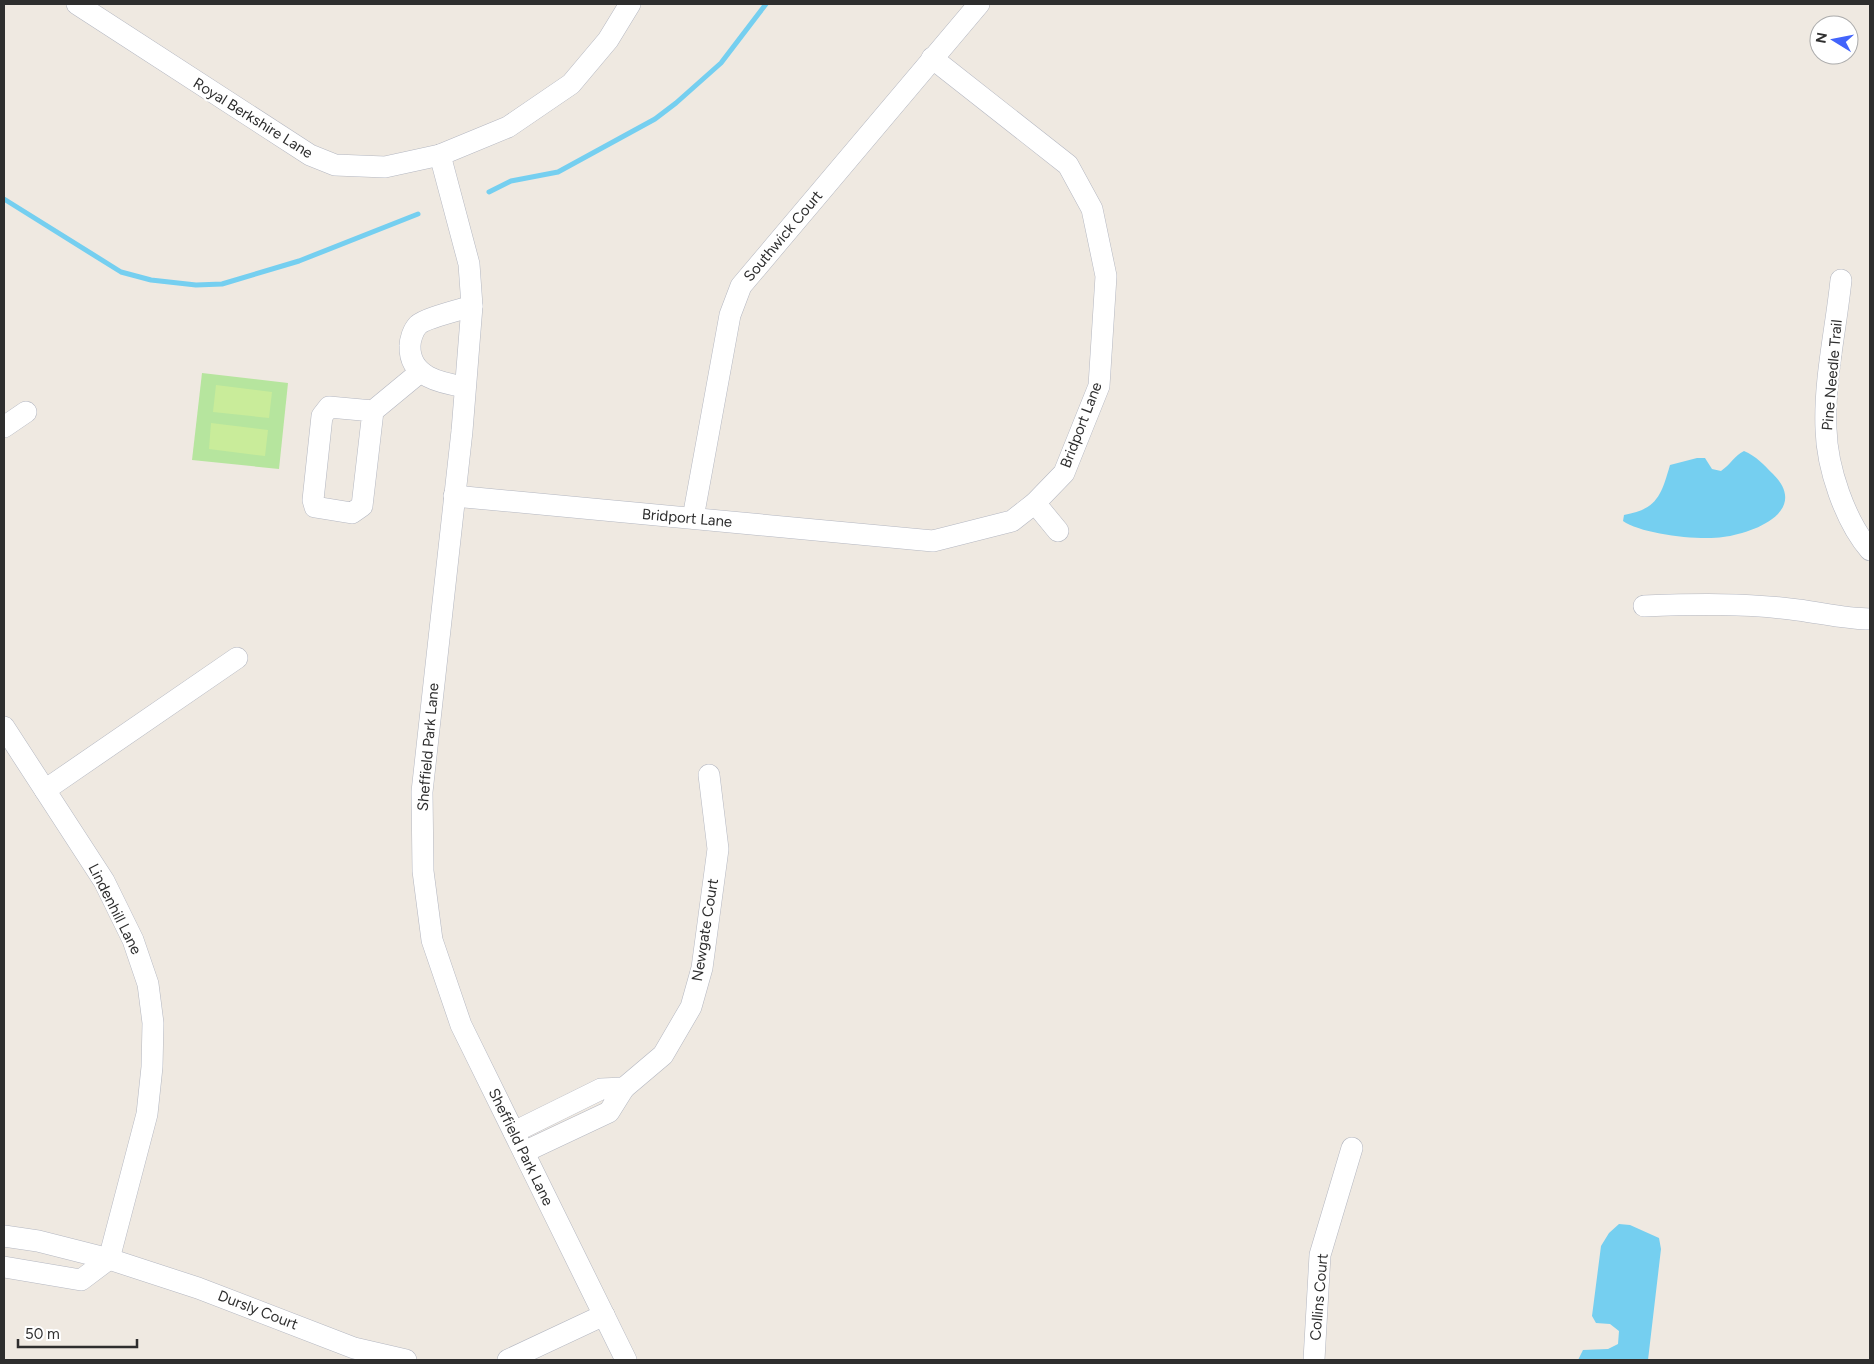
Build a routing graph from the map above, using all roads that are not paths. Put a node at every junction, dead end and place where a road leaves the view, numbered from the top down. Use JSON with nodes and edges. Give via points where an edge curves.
{"nodes":[{"id":1,"x":77,"y":4,"type":"edge"},
{"id":2,"x":630,"y":4,"type":"edge"},
{"id":3,"x":979,"y":4,"type":"edge"},
{"id":4,"x":932,"y":58,"type":"junction"},
{"id":5,"x":440,"y":156,"type":"junction"},
{"id":6,"x":1841,"y":280,"type":"dead end"},
{"id":7,"x":472,"y":306,"type":"junction"},
{"id":8,"x":419,"y":373,"type":"junction"},
{"id":9,"x":465,"y":387,"type":"junction"},
{"id":10,"x":373,"y":411,"type":"junction"},
{"id":11,"x":26,"y":412,"type":"dead end"},
{"id":12,"x":4,"y":427,"type":"edge"},
{"id":13,"x":454,"y":496,"type":"junction"},
{"id":14,"x":1035,"y":503,"type":"junction"},
{"id":15,"x":693,"y":518,"type":"junction"},
{"id":16,"x":1058,"y":531,"type":"dead end"},
{"id":17,"x":1870,"y":550,"type":"edge"},
{"id":18,"x":1644,"y":606,"type":"dead end"},
{"id":19,"x":1870,"y":619,"type":"edge"},
{"id":20,"x":237,"y":658,"type":"dead end"},
{"id":21,"x":4,"y":728,"type":"edge"},
{"id":22,"x":709,"y":775,"type":"dead end"},
{"id":23,"x":44,"y":790,"type":"junction"},
{"id":24,"x":624,"y":1088,"type":"junction"},
{"id":25,"x":514,"y":1132,"type":"junction"},
{"id":26,"x":1352,"y":1148,"type":"dead end"},
{"id":27,"x":524,"y":1152,"type":"junction"},
{"id":28,"x":4,"y":1236,"type":"edge"},
{"id":29,"x":109,"y":1259,"type":"junction"},
{"id":30,"x":4,"y":1267,"type":"edge"},
{"id":31,"x":604,"y":1315,"type":"junction"},
{"id":32,"x":406,"y":1360,"type":"edge"},
{"id":33,"x":508,"y":1360,"type":"edge"},
{"id":34,"x":626,"y":1360,"type":"edge"},
{"id":35,"x":1314,"y":1360,"type":"edge"}],
"edges":[{"from":1,"to":5,"type":"street","name":"Royal Berkshire Lane","via":[[310,155],[335,165],[385,167]]},
{"from":2,"to":5,"type":"street","name":"Royal Berkshire Lane","via":[[608,40],[571,84],[508,127]]},
{"from":3,"to":4,"type":"street","name":"Southwick Court"},
{"from":4,"to":14,"type":"street","name":"Bridport Lane","via":[[1068,165],[1092,210],[1106,276],[1099,386],[1064,473]]},
{"from":4,"to":15,"type":"street","name":"Southwick Court","via":[[741,286],[730,315]]},
{"from":5,"to":7,"type":"street","name":"Sheffield Park Lane","via":[[469,264]]},
{"from":6,"to":17,"type":"street","name":"Pine Needle Trail","via":[[1826,430],[1834,477],[1846,512]]},
{"from":7,"to":8,"type":"street","via":[[445,316],[428,318],[418,325],[410,341],[409,355]]},
{"from":7,"to":9,"type":"street","name":"Sheffield Park Lane"},
{"from":8,"to":9,"type":"street","via":[[446,384]]},
{"from":8,"to":10,"type":"street"},
{"from":9,"to":13,"type":"street","name":"Sheffield Park Lane"},
{"from":10,"to":10,"type":"street","via":[[362,506],[352,513],[315,507],[313,500],[322,416],[329,407]]},
{"from":11,"to":12,"type":"street"},
{"from":13,"to":15,"type":"street","name":"Bridport Lane"},
{"from":13,"to":25,"type":"street","name":"Sheffield Park Lane","via":[[422,792],[423,871],[432,940],[461,1026]]},
{"from":14,"to":15,"type":"street","name":"Bridport Lane","via":[[1012,521],[933,541]]},
{"from":14,"to":16,"type":"street"},
{"from":18,"to":19,"type":"street","via":[[1797,609]]},
{"from":20,"to":23,"type":"street"},
{"from":21,"to":23,"type":"street","name":"Lindenhill Lane"},
{"from":22,"to":24,"type":"street","name":"Newgate Court","via":[[718,849],[702,968],[691,1007],[664,1055]]},
{"from":23,"to":29,"type":"street","name":"Lindenhill Lane","via":[[104,881],[133,940],[148,984],[152,1067],[147,1114]]},
{"from":24,"to":25,"type":"street","via":[[601,1089]]},
{"from":24,"to":27,"type":"street","name":"Newgate Court","via":[[609,1112]]},
{"from":25,"to":27,"type":"street","name":"Sheffield Park Lane"},
{"from":26,"to":35,"type":"street","name":"Collins Court","via":[[1320,1255]]},
{"from":27,"to":31,"type":"street","name":"Sheffield Park Lane"},
{"from":28,"to":29,"type":"street","name":"Dursly Court"},
{"from":29,"to":30,"type":"street","via":[[81,1280]]},
{"from":29,"to":32,"type":"street","name":"Dursly Court","via":[[198,1288],[354,1348]]},
{"from":31,"to":33,"type":"street"},
{"from":31,"to":34,"type":"street","name":"Sheffield Park Lane"}]}
